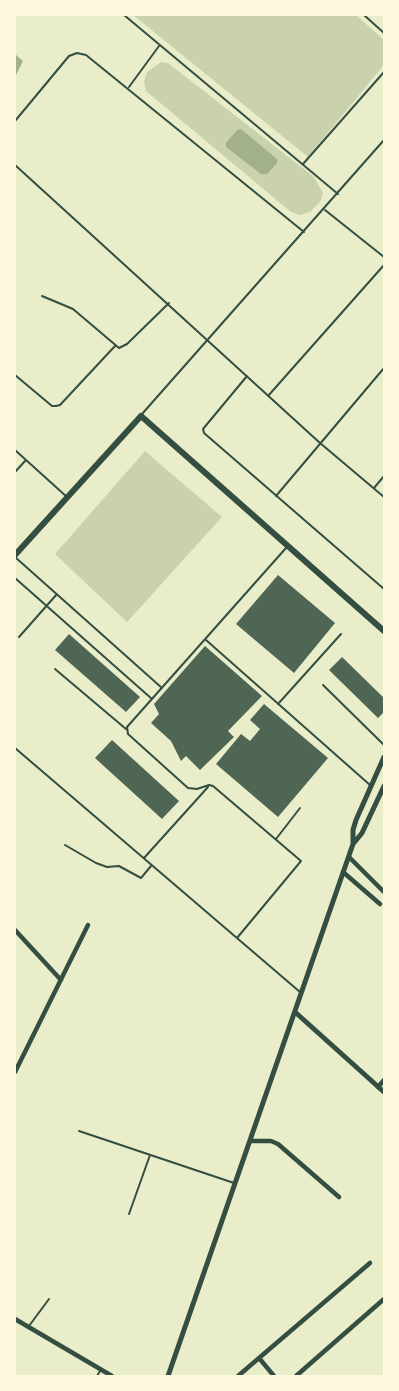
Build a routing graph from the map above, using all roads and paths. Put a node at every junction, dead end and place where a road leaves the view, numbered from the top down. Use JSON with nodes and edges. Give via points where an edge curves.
{"nodes":[{"id":1,"x":124,"y":15,"type":"edge"},
{"id":2,"x":364,"y":15,"type":"edge"},
{"id":3,"x":384,"y":33,"type":"edge"},
{"id":4,"x":159,"y":46,"type":"junction"},
{"id":5,"x":384,"y":72,"type":"edge"},
{"id":6,"x":128,"y":87,"type":"junction"},
{"id":7,"x":15,"y":121,"type":"edge"},
{"id":8,"x":384,"y":140,"type":"edge"},
{"id":9,"x":15,"y":165,"type":"edge"},
{"id":10,"x":302,"y":165,"type":"junction"},
{"id":11,"x":338,"y":194,"type":"junction"},
{"id":12,"x":324,"y":210,"type":"junction"},
{"id":13,"x":304,"y":232,"type":"junction"},
{"id":14,"x":384,"y":257,"type":"edge"},
{"id":15,"x":384,"y":266,"type":"edge"},
{"id":16,"x":42,"y":296,"type":"dead end"},
{"id":17,"x":169,"y":303,"type":"junction"},
{"id":18,"x":208,"y":340,"type":"junction"},
{"id":19,"x":114,"y":346,"type":"junction"},
{"id":20,"x":384,"y":368,"type":"edge"},
{"id":21,"x":15,"y":375,"type":"edge"},
{"id":22,"x":247,"y":376,"type":"junction"},
{"id":23,"x":268,"y":396,"type":"junction"},
{"id":24,"x":141,"y":416,"type":"junction"},
{"id":25,"x":320,"y":443,"type":"junction"},
{"id":26,"x":15,"y":450,"type":"edge"},
{"id":27,"x":26,"y":460,"type":"junction"},
{"id":28,"x":15,"y":472,"type":"edge"},
{"id":29,"x":384,"y":476,"type":"edge"},
{"id":30,"x":374,"y":489,"type":"junction"},
{"id":31,"x":276,"y":496,"type":"junction"},
{"id":32,"x":67,"y":497,"type":"junction"},
{"id":33,"x":384,"y":497,"type":"edge"},
{"id":34,"x":288,"y":546,"type":"junction"},
{"id":35,"x":15,"y":556,"type":"edge"},
{"id":36,"x":15,"y":578,"type":"edge"},
{"id":37,"x":384,"y":589,"type":"edge"},
{"id":38,"x":56,"y":594,"type":"junction"},
{"id":39,"x":46,"y":606,"type":"junction"},
{"id":40,"x":384,"y":631,"type":"edge"},
{"id":41,"x":341,"y":634,"type":"dead end"},
{"id":42,"x":19,"y":637,"type":"dead end"},
{"id":43,"x":206,"y":640,"type":"junction"},
{"id":44,"x":55,"y":670,"type":"dead end"},
{"id":45,"x":323,"y":685,"type":"dead end"},
{"id":46,"x":162,"y":688,"type":"junction"},
{"id":47,"x":152,"y":699,"type":"junction"},
{"id":48,"x":278,"y":704,"type":"junction"},
{"id":49,"x":127,"y":730,"type":"junction"},
{"id":50,"x":384,"y":745,"type":"edge"},
{"id":51,"x":15,"y":748,"type":"edge"},
{"id":52,"x":384,"y":758,"type":"edge"},
{"id":53,"x":209,"y":785,"type":"junction"},
{"id":54,"x":370,"y":785,"type":"junction"},
{"id":55,"x":384,"y":786,"type":"edge"},
{"id":56,"x":300,"y":808,"type":"dead end"},
{"id":57,"x":276,"y":839,"type":"junction"},
{"id":58,"x":353,"y":844,"type":"junction"},
{"id":59,"x":65,"y":845,"type":"dead end"},
{"id":60,"x":349,"y":857,"type":"junction"},
{"id":61,"x":144,"y":858,"type":"junction"},
{"id":62,"x":151,"y":866,"type":"junction"},
{"id":63,"x":343,"y":872,"type":"junction"},
{"id":64,"x":384,"y":892,"type":"edge"},
{"id":65,"x":380,"y":904,"type":"dead end"},
{"id":66,"x":88,"y":925,"type":"dead end"},
{"id":67,"x":15,"y":930,"type":"edge"},
{"id":68,"x":237,"y":938,"type":"junction"},
{"id":69,"x":60,"y":980,"type":"junction"},
{"id":70,"x":301,"y":993,"type":"junction"},
{"id":71,"x":296,"y":1012,"type":"junction"},
{"id":72,"x":15,"y":1072,"type":"edge"},
{"id":73,"x":384,"y":1080,"type":"edge"},
{"id":74,"x":378,"y":1087,"type":"junction"},
{"id":75,"x":384,"y":1092,"type":"edge"},
{"id":76,"x":79,"y":1131,"type":"dead end"},
{"id":77,"x":250,"y":1142,"type":"junction"},
{"id":78,"x":150,"y":1155,"type":"junction"},
{"id":79,"x":234,"y":1184,"type":"junction"},
{"id":80,"x":339,"y":1197,"type":"dead end"},
{"id":81,"x":129,"y":1214,"type":"dead end"},
{"id":82,"x":370,"y":1263,"type":"dead end"},
{"id":83,"x":49,"y":1299,"type":"dead end"},
{"id":84,"x":384,"y":1299,"type":"edge"},
{"id":85,"x":15,"y":1319,"type":"edge"},
{"id":86,"x":28,"y":1328,"type":"junction"},
{"id":87,"x":259,"y":1358,"type":"junction"},
{"id":88,"x":101,"y":1369,"type":"junction"},
{"id":89,"x":97,"y":1376,"type":"edge"},
{"id":90,"x":112,"y":1376,"type":"edge"},
{"id":91,"x":168,"y":1376,"type":"edge"},
{"id":92,"x":238,"y":1376,"type":"edge"},
{"id":93,"x":274,"y":1376,"type":"edge"},
{"id":94,"x":296,"y":1376,"type":"edge"}],
"edges":[{"from":1,"to":4,"type":"lane"},
{"from":2,"to":3,"type":"lane"},
{"from":4,"to":6,"type":"lane"},
{"from":4,"to":10,"type":"lane"},
{"from":5,"to":10,"type":"lane"},
{"from":6,"to":7,"type":"lane","via":[[86,55],[76,54],[70,56]]},
{"from":6,"to":13,"type":"lane"},
{"from":8,"to":11,"type":"lane"},
{"from":9,"to":17,"type":"lane"},
{"from":10,"to":11,"type":"lane"},
{"from":11,"to":12,"type":"lane"},
{"from":12,"to":13,"type":"lane"},
{"from":12,"to":14,"type":"lane"},
{"from":13,"to":18,"type":"lane"},
{"from":15,"to":23,"type":"lane"},
{"from":16,"to":19,"type":"lane","via":[[73,309]]},
{"from":17,"to":18,"type":"lane"},
{"from":17,"to":19,"type":"lane","via":[[127,344],[119,348]]},
{"from":18,"to":22,"type":"lane"},
{"from":18,"to":24,"type":"lane"},
{"from":19,"to":21,"type":"lane","via":[[60,405],[56,406]]},
{"from":20,"to":25,"type":"lane"},
{"from":22,"to":23,"type":"lane"},
{"from":22,"to":31,"type":"lane","via":[[203,429]]},
{"from":23,"to":25,"type":"lane"},
{"from":24,"to":32,"type":"main road"},
{"from":24,"to":34,"type":"main road"},
{"from":25,"to":30,"type":"lane"},
{"from":25,"to":31,"type":"lane"},
{"from":26,"to":27,"type":"lane"},
{"from":27,"to":28,"type":"lane"},
{"from":27,"to":32,"type":"lane"},
{"from":29,"to":30,"type":"lane"},
{"from":30,"to":33,"type":"lane"},
{"from":31,"to":37,"type":"lane"},
{"from":32,"to":35,"type":"main road"},
{"from":34,"to":40,"type":"main road"},
{"from":34,"to":43,"type":"lane"},
{"from":35,"to":38,"type":"lane"},
{"from":36,"to":39,"type":"lane"},
{"from":38,"to":39,"type":"lane"},
{"from":38,"to":46,"type":"lane"},
{"from":39,"to":42,"type":"lane"},
{"from":39,"to":47,"type":"lane"},
{"from":41,"to":48,"type":"lane"},
{"from":43,"to":46,"type":"lane"},
{"from":43,"to":48,"type":"lane"},
{"from":44,"to":49,"type":"lane"},
{"from":45,"to":50,"type":"lane"},
{"from":46,"to":47,"type":"lane"},
{"from":47,"to":49,"type":"lane"},
{"from":48,"to":54,"type":"lane"},
{"from":49,"to":53,"type":"lane","via":[[188,788]]},
{"from":51,"to":61,"type":"lane"},
{"from":52,"to":54,"type":"street"},
{"from":53,"to":57,"type":"lane"},
{"from":53,"to":61,"type":"lane"},
{"from":54,"to":58,"type":"street","via":[[353,830]]},
{"from":55,"to":58,"type":"street","via":[[362,833]]},
{"from":56,"to":57,"type":"lane"},
{"from":57,"to":68,"type":"lane","via":[[302,861]]},
{"from":58,"to":60,"type":"street"},
{"from":59,"to":62,"type":"lane","via":[[96,863],[107,867],[119,866],[141,878]]},
{"from":60,"to":63,"type":"street"},
{"from":60,"to":64,"type":"street"},
{"from":61,"to":62,"type":"lane"},
{"from":62,"to":68,"type":"lane"},
{"from":63,"to":65,"type":"street"},
{"from":63,"to":70,"type":"street"},
{"from":66,"to":69,"type":"street"},
{"from":67,"to":69,"type":"street"},
{"from":68,"to":70,"type":"lane"},
{"from":69,"to":72,"type":"street"},
{"from":70,"to":71,"type":"street"},
{"from":71,"to":74,"type":"street"},
{"from":71,"to":77,"type":"street"},
{"from":73,"to":74,"type":"street"},
{"from":74,"to":75,"type":"street"},
{"from":76,"to":78,"type":"lane"},
{"from":77,"to":79,"type":"street"},
{"from":77,"to":80,"type":"street","via":[[278,1144]]},
{"from":78,"to":79,"type":"lane"},
{"from":78,"to":81,"type":"lane"},
{"from":79,"to":91,"type":"street"},
{"from":82,"to":87,"type":"street"},
{"from":83,"to":86,"type":"lane"},
{"from":84,"to":94,"type":"street"},
{"from":85,"to":86,"type":"street"},
{"from":86,"to":88,"type":"street"},
{"from":87,"to":92,"type":"street"},
{"from":87,"to":93,"type":"street"},
{"from":88,"to":89,"type":"lane"},
{"from":88,"to":90,"type":"street"}]}
